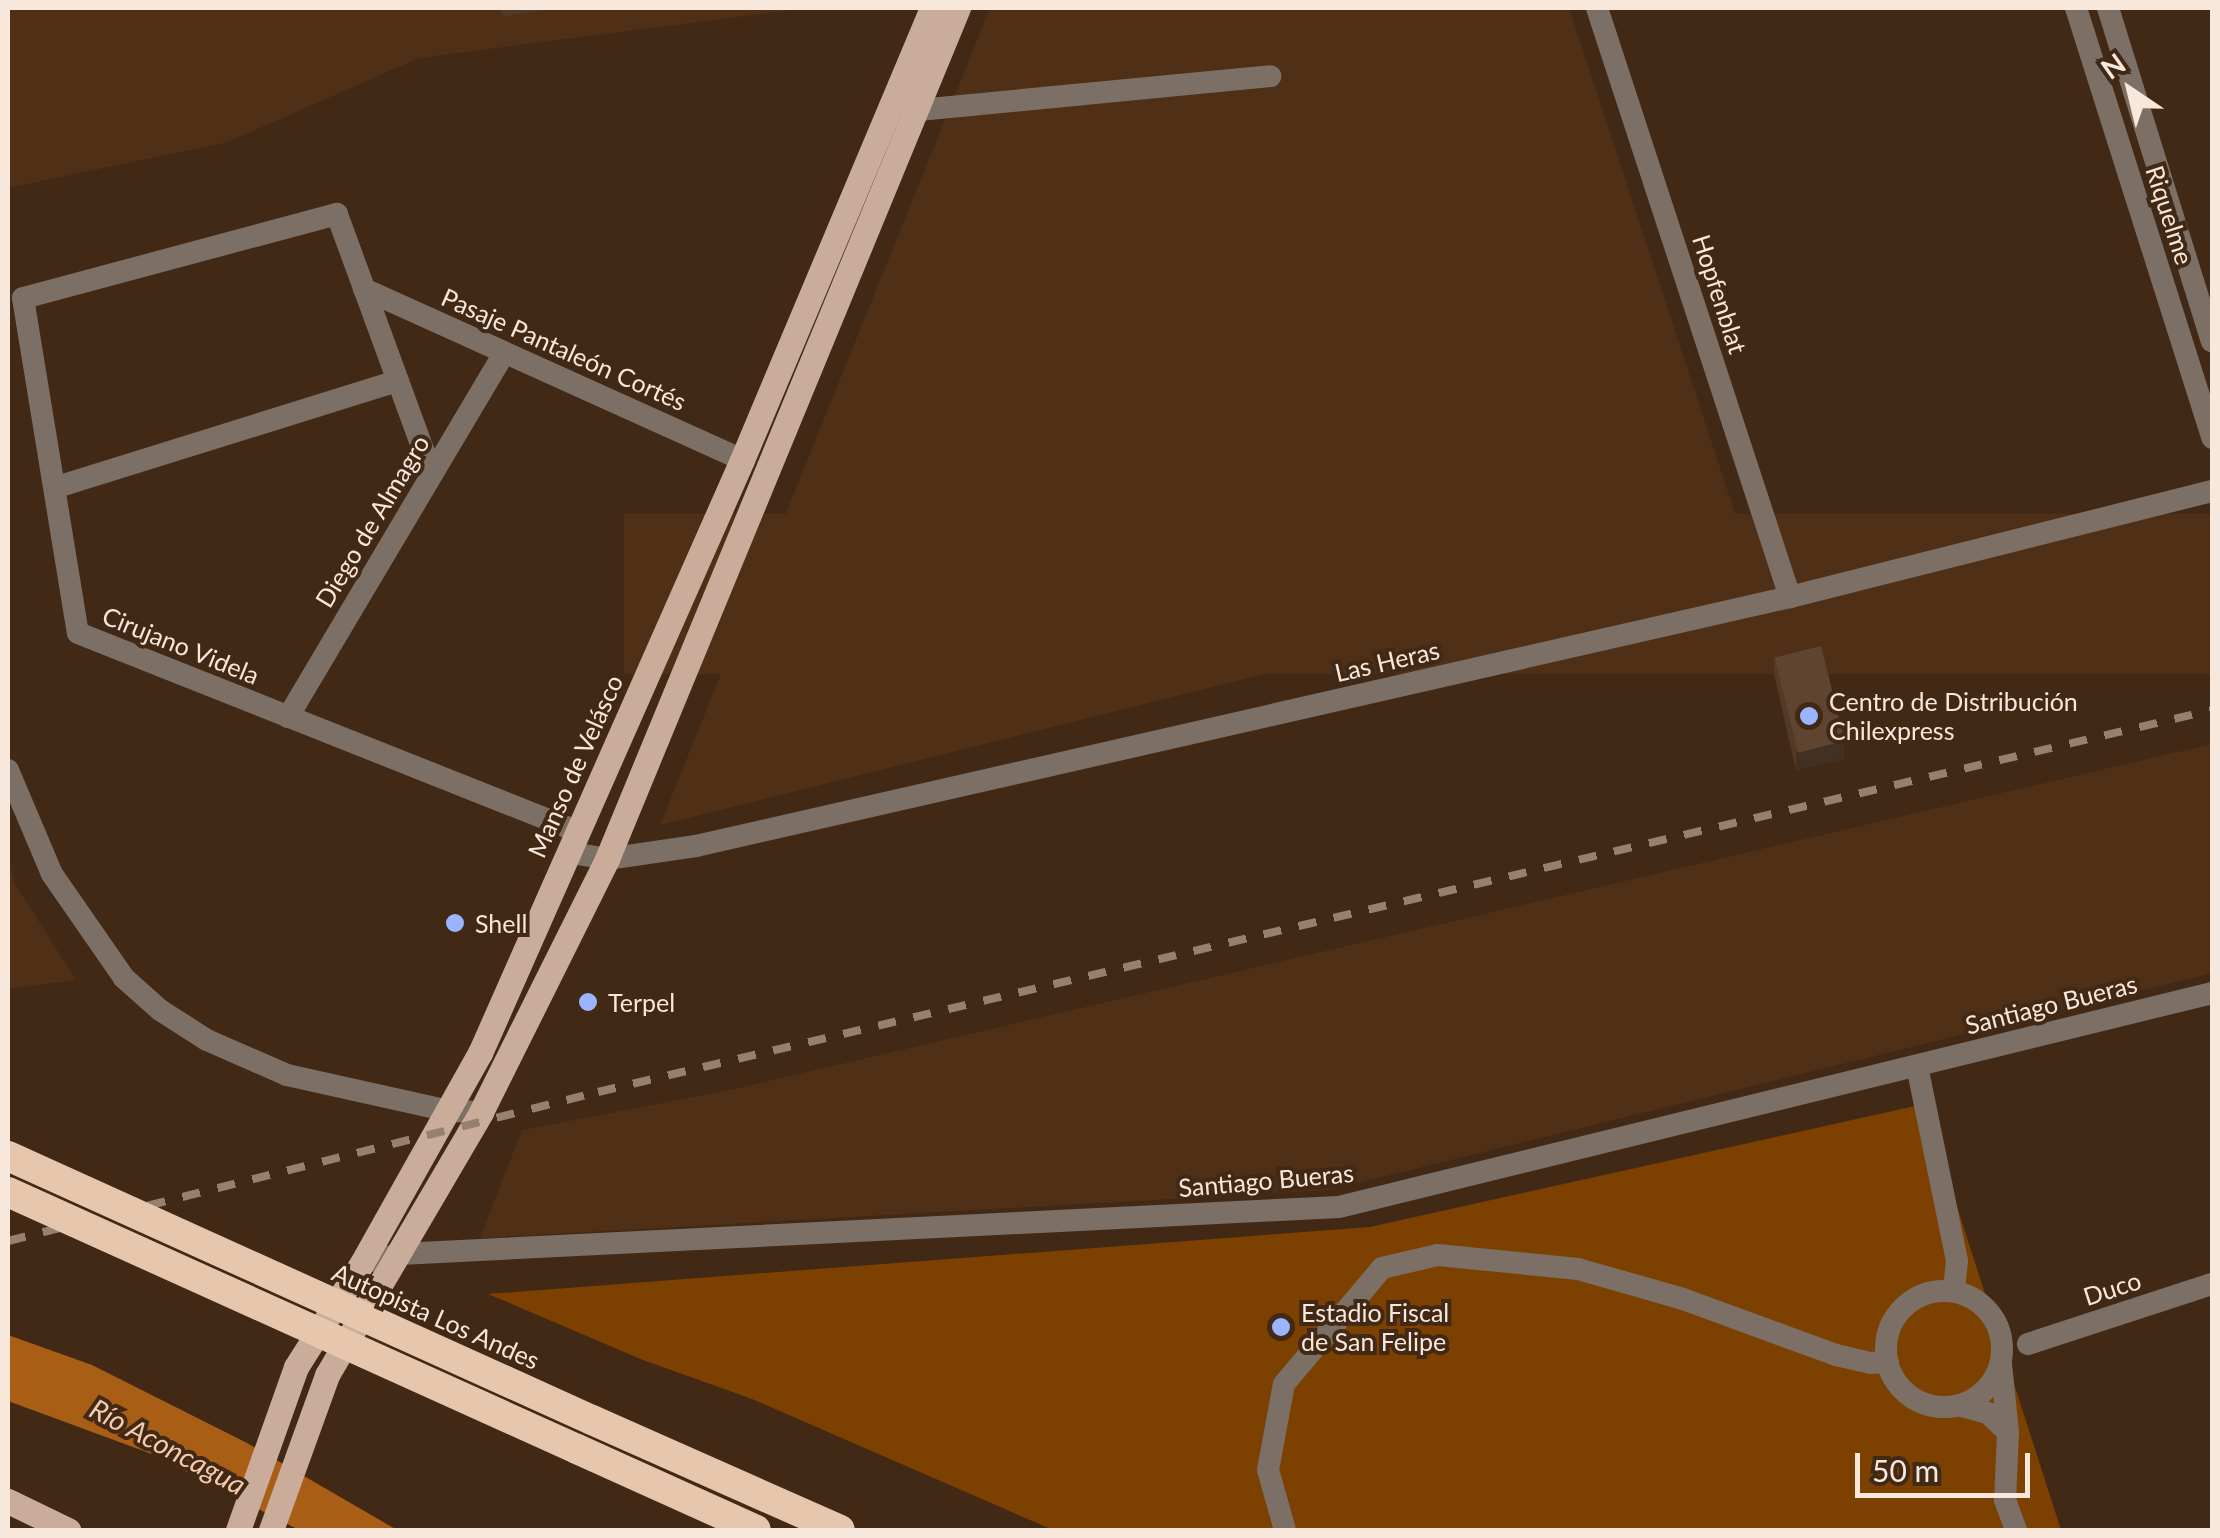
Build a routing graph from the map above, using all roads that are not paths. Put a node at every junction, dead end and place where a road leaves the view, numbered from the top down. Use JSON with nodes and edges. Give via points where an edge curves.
{"nodes":[{"id":1,"x":932,"y":8,"type":"edge"},
{"id":2,"x":958,"y":8,"type":"edge"},
{"id":3,"x":1597,"y":8,"type":"edge"},
{"id":4,"x":2076,"y":8,"type":"edge"},
{"id":5,"x":2108,"y":8,"type":"edge"},
{"id":6,"x":1270,"y":76,"type":"dead end"},
{"id":7,"x":919,"y":110,"type":"junction"},
{"id":8,"x":364,"y":289,"type":"junction"},
{"id":9,"x":2212,"y":341,"type":"edge"},
{"id":10,"x":504,"y":352,"type":"junction"},
{"id":11,"x":398,"y":381,"type":"junction"},
{"id":12,"x":2212,"y":438,"type":"edge"},
{"id":13,"x":742,"y":460,"type":"junction"},
{"id":14,"x":432,"y":474,"type":"junction"},
{"id":15,"x":58,"y":486,"type":"junction"},
{"id":16,"x":2212,"y":491,"type":"edge"},
{"id":17,"x":1790,"y":597,"type":"junction"},
{"id":18,"x":288,"y":717,"type":"junction"},
{"id":19,"x":8,"y":770,"type":"edge"},
{"id":20,"x":575,"y":842,"type":"junction"},
{"id":21,"x":607,"y":859,"type":"junction"},
{"id":22,"x":2212,"y":993,"type":"edge"},
{"id":23,"x":1917,"y":1066,"type":"junction"},
{"id":24,"x":449,"y":1111,"type":"junction"},
{"id":25,"x":481,"y":1112,"type":"junction"},
{"id":26,"x":8,"y":1156,"type":"edge"},
{"id":27,"x":8,"y":1192,"type":"edge"},
{"id":28,"x":400,"y":1254,"type":"junction"},
{"id":29,"x":362,"y":1263,"type":"junction"},
{"id":30,"x":2212,"y":1284,"type":"edge"},
{"id":31,"x":1954,"y":1292,"type":"junction"},
{"id":32,"x":2028,"y":1344,"type":"dead end"},
{"id":33,"x":2001,"y":1361,"type":"junction"},
{"id":34,"x":1888,"y":1362,"type":"junction"},
{"id":35,"x":1958,"y":1405,"type":"junction"},
{"id":36,"x":2008,"y":1432,"type":"junction"},
{"id":37,"x":8,"y":1501,"type":"edge"},
{"id":38,"x":272,"y":1529,"type":"edge"},
{"id":39,"x":68,"y":1530,"type":"edge"},
{"id":40,"x":238,"y":1530,"type":"edge"},
{"id":41,"x":756,"y":1530,"type":"edge"},
{"id":42,"x":840,"y":1530,"type":"edge"},
{"id":43,"x":1286,"y":1530,"type":"edge"},
{"id":44,"x":2016,"y":1530,"type":"edge"}],
"edges":[{"from":1,"to":13,"type":"main road","name":"Manso de Velásco"},
{"from":2,"to":7,"type":"main road"},
{"from":3,"to":17,"type":"street","name":"Hopfenblat"},
{"from":4,"to":12,"type":"street","name":"Riquelme"},
{"from":5,"to":9,"type":"street","name":"Riquelme"},
{"from":6,"to":7,"type":"street"},
{"from":7,"to":21,"type":"main road"},
{"from":8,"to":10,"type":"street","name":"Pasaje Pantaleón Cortés"},
{"from":8,"to":11,"type":"street"},
{"from":8,"to":15,"type":"street","name":"Cirujano Videla","via":[[337,214],[24,298]]},
{"from":10,"to":13,"type":"street","name":"Pasaje Pantaleón Cortés"},
{"from":10,"to":14,"type":"street","name":"Diego de Almagro"},
{"from":11,"to":14,"type":"street"},
{"from":11,"to":15,"type":"street"},
{"from":13,"to":20,"type":"main road","name":"Manso de Velásco"},
{"from":14,"to":18,"type":"street","name":"Diego de Almagro"},
{"from":15,"to":18,"type":"street","name":"Cirujano Videla","via":[[78,633]]},
{"from":16,"to":17,"type":"street","name":"Las Heras"},
{"from":17,"to":21,"type":"street","name":"Las Heras","via":[[696,846]]},
{"from":18,"to":20,"type":"street","name":"Cirujano Videla"},
{"from":19,"to":24,"type":"street","via":[[62,891],[124,978],[160,1010],[207,1040],[287,1075]]},
{"from":20,"to":21,"type":"street","name":"Las Heras"},
{"from":20,"to":24,"type":"main road","name":"Manso de Velásco"},
{"from":21,"to":25,"type":"main road"},
{"from":22,"to":23,"type":"street","name":"Santiago Bueras"},
{"from":23,"to":28,"type":"street","name":"Santiago Bueras","via":[[1339,1207]]},
{"from":23,"to":31,"type":"street","via":[[1957,1261]]},
{"from":24,"to":25,"type":"street"},
{"from":24,"to":29,"type":"main road","name":"Manso de Velásco"},
{"from":25,"to":28,"type":"main road"},
{"from":26,"to":42,"type":"highway","name":"Autopista Los Andes","bridge":true},
{"from":27,"to":41,"type":"highway","bridge":true},
{"from":28,"to":29,"type":"street","name":"Santiago Bueras"},
{"from":28,"to":38,"type":"main road","via":[[327,1375]]},
{"from":29,"to":40,"type":"main road","name":"Manso de Velásco","via":[[296,1367]]},
{"from":30,"to":32,"type":"street","name":"Duco"},
{"from":31,"to":33,"type":"street","via":[[1992,1316]]},
{"from":31,"to":34,"type":"street","via":[[1937,1291],[1908,1304],[1890,1330]]},
{"from":33,"to":35,"type":"street","via":[[1986,1389]]},
{"from":33,"to":36,"type":"street"},
{"from":34,"to":35,"type":"street","via":[[1895,1379],[1922,1402]]},
{"from":34,"to":43,"type":"street","via":[[1836,1355],[1578,1269],[1438,1256],[1382,1268],[1284,1384],[1268,1470]]},
{"from":35,"to":36,"type":"street","via":[[1988,1413]]},
{"from":36,"to":44,"type":"street","via":[[2006,1500]]},
{"from":37,"to":39,"type":"main road"}]}
